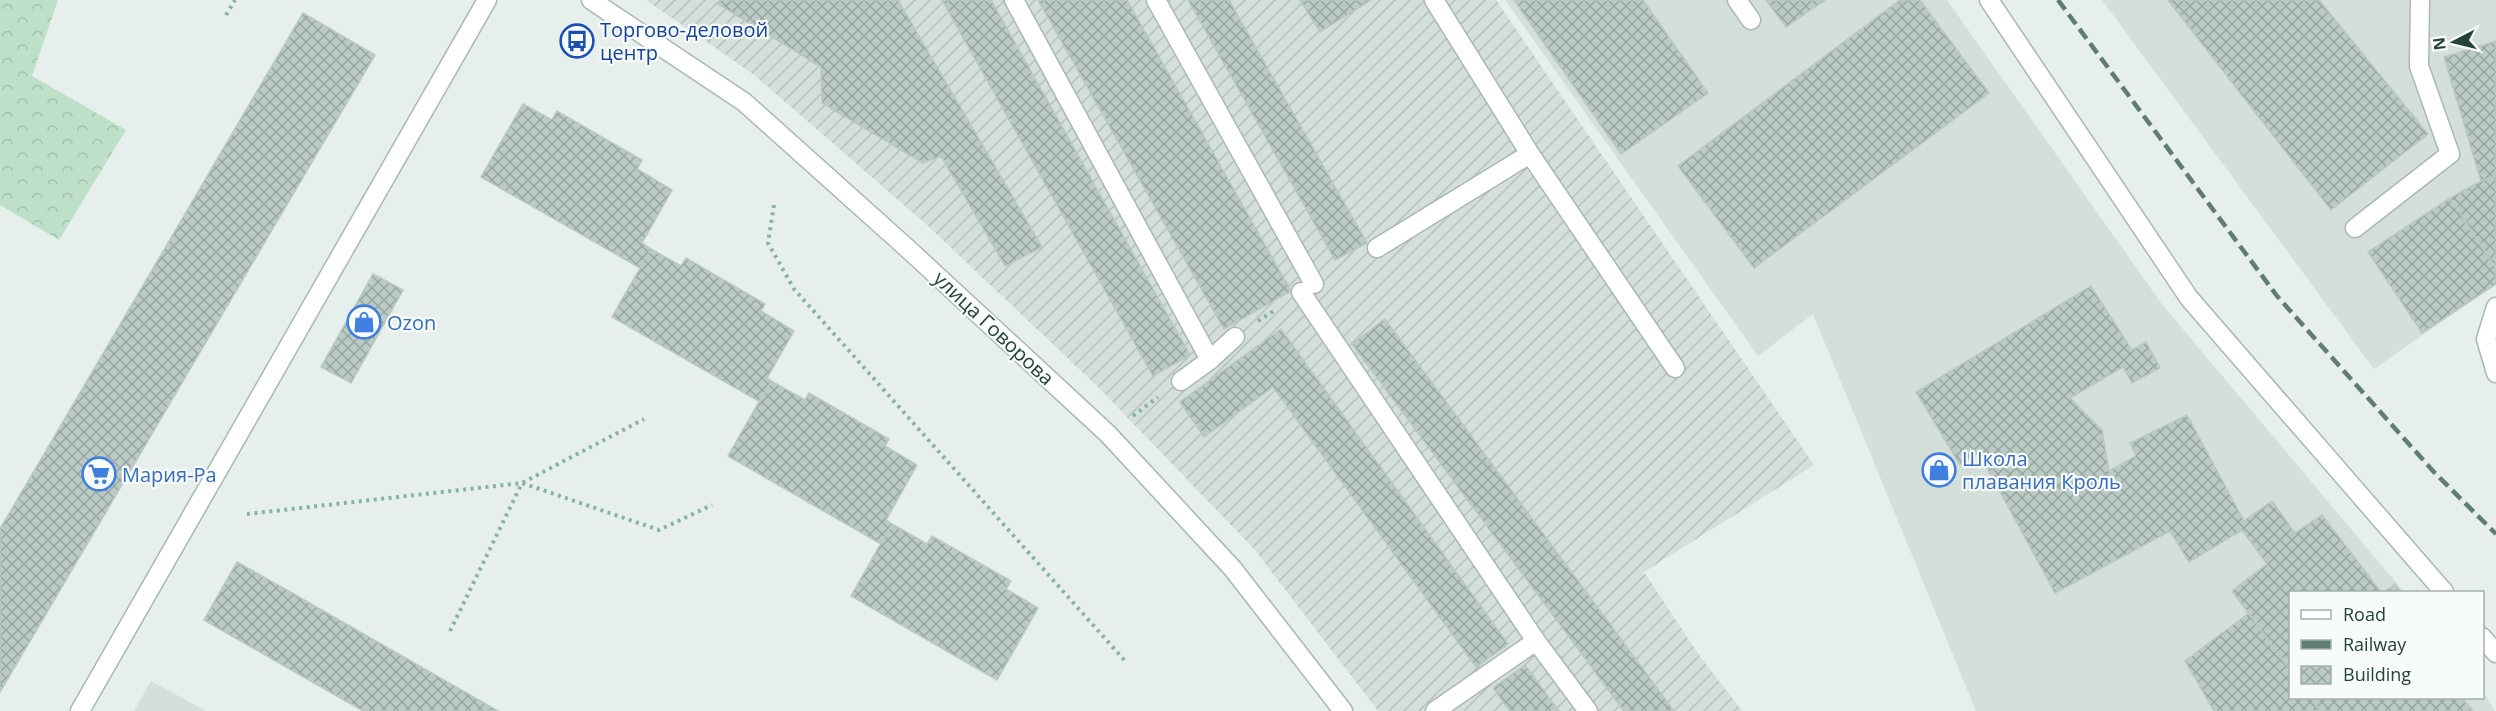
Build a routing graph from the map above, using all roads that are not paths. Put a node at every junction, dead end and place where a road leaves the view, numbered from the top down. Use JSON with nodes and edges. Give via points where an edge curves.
{"nodes":[{"id":1,"x":487,"y":0,"type":"edge"},
{"id":2,"x":591,"y":0,"type":"edge"},
{"id":3,"x":1014,"y":0,"type":"edge"},
{"id":4,"x":1156,"y":0,"type":"edge"},
{"id":5,"x":1434,"y":0,"type":"edge"},
{"id":6,"x":1737,"y":0,"type":"edge"},
{"id":7,"x":1989,"y":0,"type":"edge"},
{"id":8,"x":2420,"y":0,"type":"edge"},
{"id":9,"x":1751,"y":20,"type":"dead end"},
{"id":10,"x":1530,"y":154,"type":"junction"},
{"id":11,"x":2355,"y":228,"type":"dead end"},
{"id":12,"x":1377,"y":248,"type":"dead end"},
{"id":13,"x":2496,"y":308,"type":"edge"},
{"id":14,"x":1235,"y":337,"type":"road end"},
{"id":15,"x":1210,"y":360,"type":"junction"},
{"id":16,"x":1675,"y":368,"type":"dead end"},
{"id":17,"x":2496,"y":373,"type":"edge"},
{"id":18,"x":1181,"y":381,"type":"road end"},
{"id":19,"x":2443,"y":591,"type":"edge"},
{"id":20,"x":2484,"y":639,"type":"edge"},
{"id":21,"x":1536,"y":641,"type":"junction"},
{"id":22,"x":2496,"y":653,"type":"edge"},
{"id":23,"x":80,"y":711,"type":"edge"},
{"id":24,"x":1343,"y":711,"type":"edge"},
{"id":25,"x":1436,"y":711,"type":"edge"},
{"id":26,"x":1588,"y":711,"type":"edge"}],
"edges":[{"from":1,"to":23,"type":"street"},
{"from":2,"to":24,"type":"street","name":"улица Говорова","via":[[744,102],[1108,434],[1233,569]]},
{"from":3,"to":15,"type":"street"},
{"from":4,"to":21,"type":"street","via":[[1308,288]]},
{"from":5,"to":10,"type":"street"},
{"from":6,"to":9,"type":"street"},
{"from":7,"to":19,"type":"street","via":[[2189,298]]},
{"from":8,"to":11,"type":"street","via":[[2419,66],[2450,154]]},
{"from":10,"to":12,"type":"street"},
{"from":10,"to":16,"type":"street"},
{"from":13,"to":17,"type":"street","via":[[2486,339]]},
{"from":14,"to":15,"type":"street"},
{"from":15,"to":18,"type":"street"},
{"from":20,"to":22,"type":"street"},
{"from":21,"to":25,"type":"street"},
{"from":21,"to":26,"type":"street"}]}
